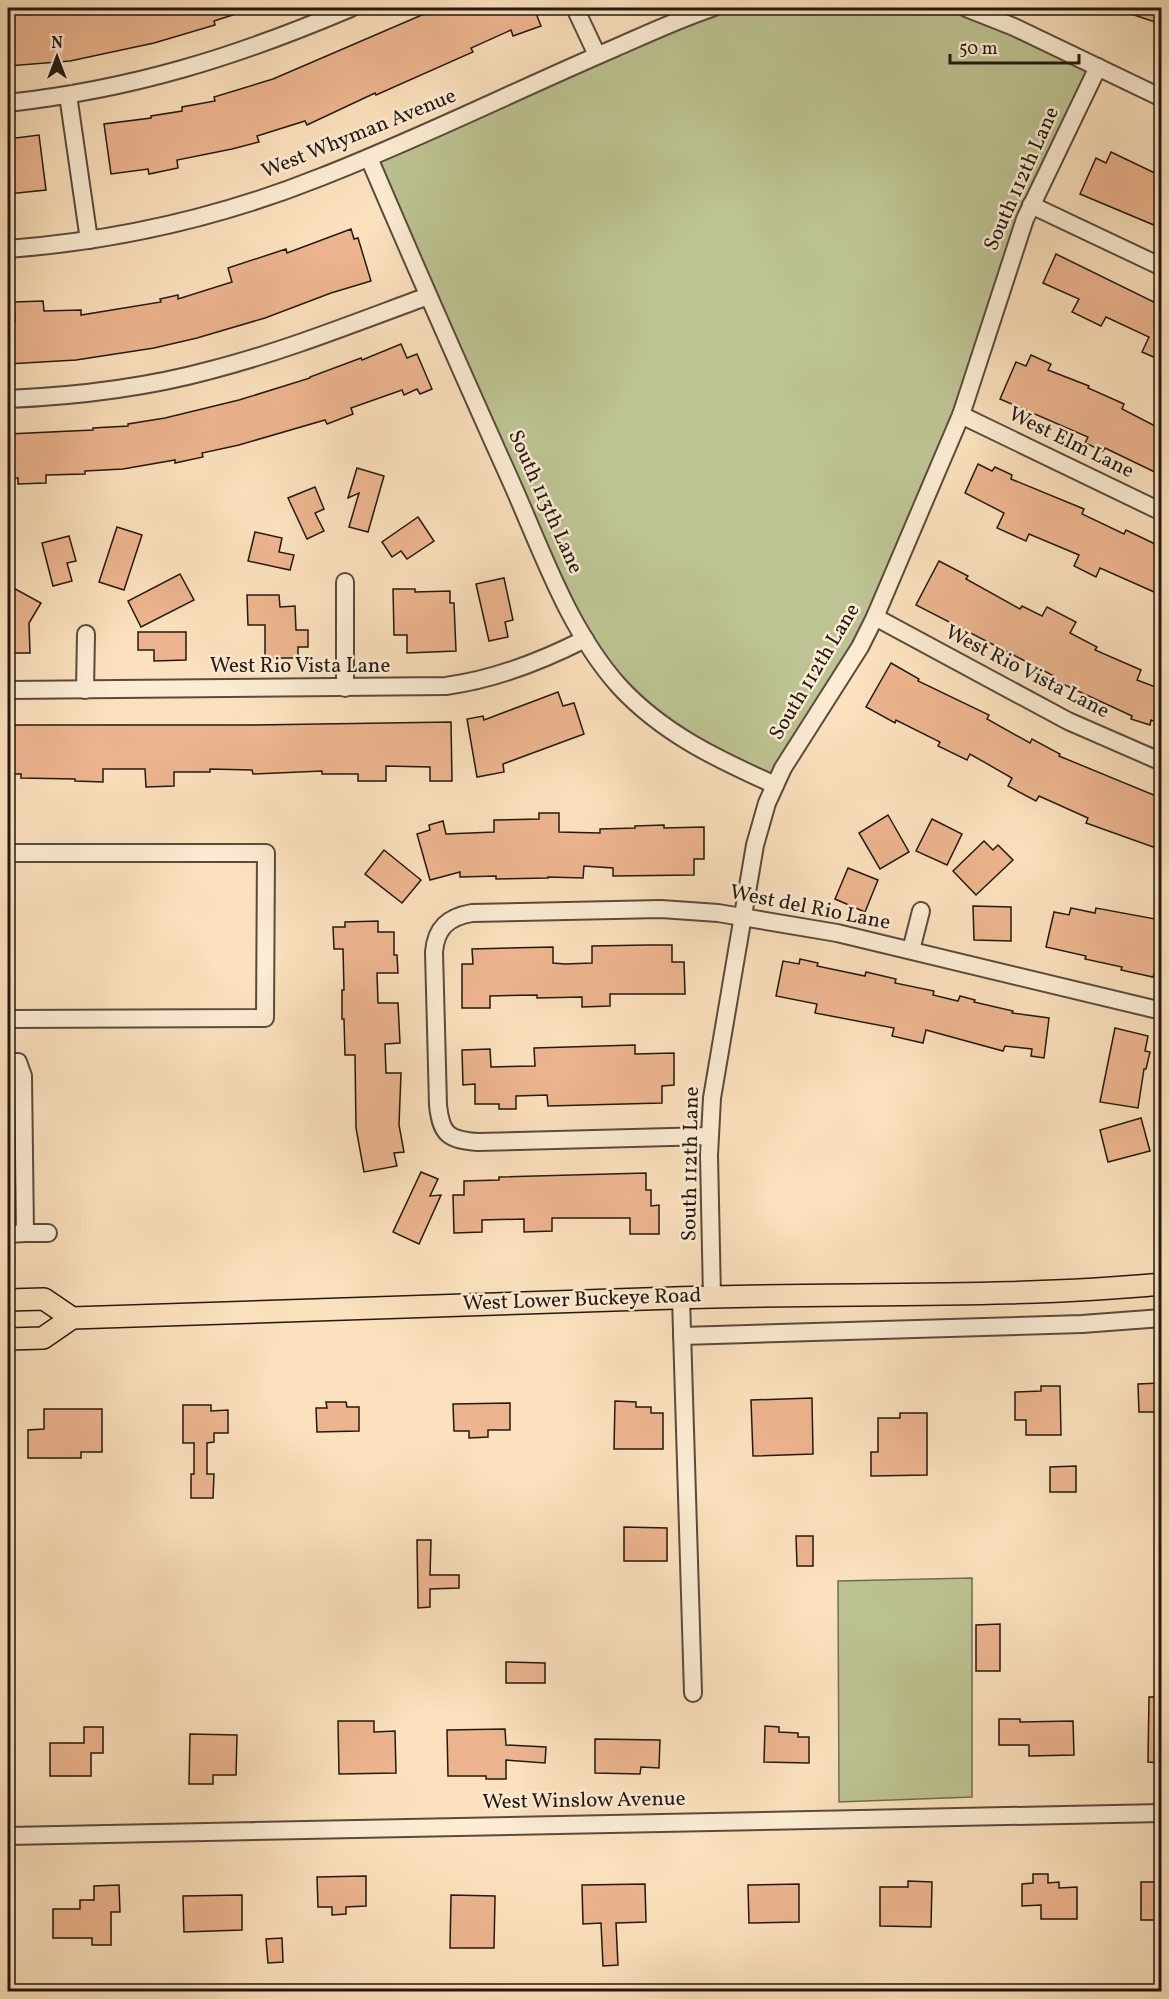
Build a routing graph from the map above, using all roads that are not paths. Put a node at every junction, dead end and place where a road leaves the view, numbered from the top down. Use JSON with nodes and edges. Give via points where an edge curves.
{"nodes":[{"id":1,"x":351,"y":8,"type":"edge"},
{"id":2,"x":575,"y":8,"type":"edge"},
{"id":3,"x":712,"y":8,"type":"edge"},
{"id":4,"x":966,"y":8,"type":"edge"},
{"id":5,"x":597,"y":56,"type":"junction"},
{"id":6,"x":1098,"y":67,"type":"junction"},
{"id":7,"x":68,"y":95,"type":"junction"},
{"id":8,"x":1161,"y":98,"type":"edge"},
{"id":9,"x":8,"y":103,"type":"edge"},
{"id":10,"x":369,"y":158,"type":"junction"},
{"id":11,"x":1030,"y":205,"type":"junction"},
{"id":12,"x":89,"y":240,"type":"junction"},
{"id":13,"x":8,"y":249,"type":"edge"},
{"id":14,"x":1161,"y":267,"type":"edge"},
{"id":15,"x":428,"y":296,"type":"junction"},
{"id":16,"x":8,"y":399,"type":"edge"},
{"id":17,"x":962,"y":415,"type":"junction"},
{"id":18,"x":1161,"y":512,"type":"edge"},
{"id":19,"x":345,"y":582,"type":"dead end"},
{"id":20,"x":875,"y":617,"type":"junction"},
{"id":21,"x":86,"y":634,"type":"dead end"},
{"id":22,"x":585,"y":639,"type":"junction"},
{"id":23,"x":345,"y":688,"type":"junction"},
{"id":24,"x":8,"y":690,"type":"edge"},
{"id":25,"x":85,"y":690,"type":"junction"},
{"id":26,"x":1161,"y":762,"type":"edge"},
{"id":27,"x":775,"y":784,"type":"junction"},
{"id":28,"x":8,"y":853,"type":"edge"},
{"id":29,"x":921,"y":911,"type":"dead end"},
{"id":30,"x":742,"y":917,"type":"junction"},
{"id":31,"x":911,"y":950,"type":"junction"},
{"id":32,"x":1161,"y":1011,"type":"edge"},
{"id":33,"x":8,"y":1019,"type":"edge"},
{"id":34,"x":8,"y":1062,"type":"edge"},
{"id":35,"x":15,"y":1075,"type":"edge"},
{"id":36,"x":710,"y":1136,"type":"junction"},
{"id":37,"x":8,"y":1211,"type":"edge"},
{"id":38,"x":25,"y":1211,"type":"junction"},
{"id":39,"x":25,"y":1233,"type":"junction"},
{"id":40,"x":48,"y":1233,"type":"dead end"},
{"id":41,"x":8,"y":1234,"type":"edge"},
{"id":42,"x":1161,"y":1284,"type":"edge"},
{"id":43,"x":712,"y":1297,"type":"junction"},
{"id":44,"x":681,"y":1298,"type":"junction"},
{"id":45,"x":8,"y":1300,"type":"edge"},
{"id":46,"x":72,"y":1318,"type":"junction"},
{"id":47,"x":1161,"y":1318,"type":"edge"},
{"id":48,"x":682,"y":1336,"type":"junction"},
{"id":49,"x":8,"y":1338,"type":"edge"},
{"id":50,"x":693,"y":1693,"type":"dead end"},
{"id":51,"x":1161,"y":1813,"type":"edge"},
{"id":52,"x":8,"y":1836,"type":"edge"}],
"edges":[{"from":1,"to":7,"type":"street","via":[[202,65]]},
{"from":2,"to":5,"type":"street"},
{"from":3,"to":5,"type":"street","name":"West Whyman Avenue"},
{"from":4,"to":6,"type":"street"},
{"from":5,"to":10,"type":"street","name":"West Whyman Avenue"},
{"from":6,"to":8,"type":"street"},
{"from":6,"to":11,"type":"street","name":"South 112th Lane"},
{"from":7,"to":9,"type":"street"},
{"from":7,"to":12,"type":"street"},
{"from":10,"to":12,"type":"street","name":"West Whyman Avenue","via":[[226,210]]},
{"from":10,"to":15,"type":"street","name":"South 113th Lane"},
{"from":11,"to":14,"type":"street"},
{"from":11,"to":17,"type":"street","name":"South 112th Lane"},
{"from":12,"to":13,"type":"street","name":"West Whyman Avenue"},
{"from":15,"to":16,"type":"street","via":[[210,370],[106,391]]},
{"from":15,"to":22,"type":"street","name":"South 113th Lane","via":[[565,603]]},
{"from":17,"to":18,"type":"street","name":"West Elm Lane"},
{"from":17,"to":20,"type":"street","name":"South 112th Lane"},
{"from":19,"to":23,"type":"street"},
{"from":20,"to":26,"type":"street","name":"West Rio Vista Lane","via":[[1068,721]]},
{"from":20,"to":27,"type":"street","name":"South 112th Lane"},
{"from":21,"to":25,"type":"street"},
{"from":22,"to":23,"type":"street","name":"West Rio Vista Lane","via":[[528,666],[467,683]]},
{"from":22,"to":27,"type":"street","name":"South 113th Lane","via":[[619,686],[652,717],[687,742]]},
{"from":23,"to":25,"type":"street","name":"West Rio Vista Lane"},
{"from":24,"to":25,"type":"street","name":"West Rio Vista Lane"},
{"from":27,"to":30,"type":"street","name":"South 112th Lane","via":[[755,845]]},
{"from":28,"to":33,"type":"street","via":[[266,853],[266,1017]]},
{"from":29,"to":31,"type":"street"},
{"from":30,"to":31,"type":"street","name":"West del Rio Lane"},
{"from":30,"to":36,"type":"street","name":"South 112th Lane","via":[[715,1076]]},
{"from":30,"to":36,"type":"street","name":"West del Rio Lane","via":[[661,909],[462,915],[445,923],[434,952],[438,1105],[441,1126],[454,1139],[478,1142]]},
{"from":31,"to":32,"type":"street","name":"West del Rio Lane"},
{"from":34,"to":35,"type":"street","via":[[18,1062]]},
{"from":35,"to":38,"type":"street"},
{"from":36,"to":43,"type":"street","name":"South 112th Lane"},
{"from":37,"to":38,"type":"street"},
{"from":38,"to":39,"type":"street"},
{"from":39,"to":40,"type":"street"},
{"from":39,"to":41,"type":"street"},
{"from":42,"to":43,"type":"main road","name":"West Lower Buckeye Road","via":[[1048,1291]]},
{"from":43,"to":44,"type":"main road","name":"West Lower Buckeye Road"},
{"from":44,"to":46,"type":"main road","name":"West Lower Buckeye Road"},
{"from":44,"to":48,"type":"street"},
{"from":45,"to":46,"type":"main road","via":[[44,1299]]},
{"from":46,"to":49,"type":"main road","via":[[44,1338]]},
{"from":47,"to":48,"type":"street","via":[[1082,1324]]},
{"from":48,"to":50,"type":"street"},
{"from":51,"to":52,"type":"street","name":"West Winslow Avenue"}]}
